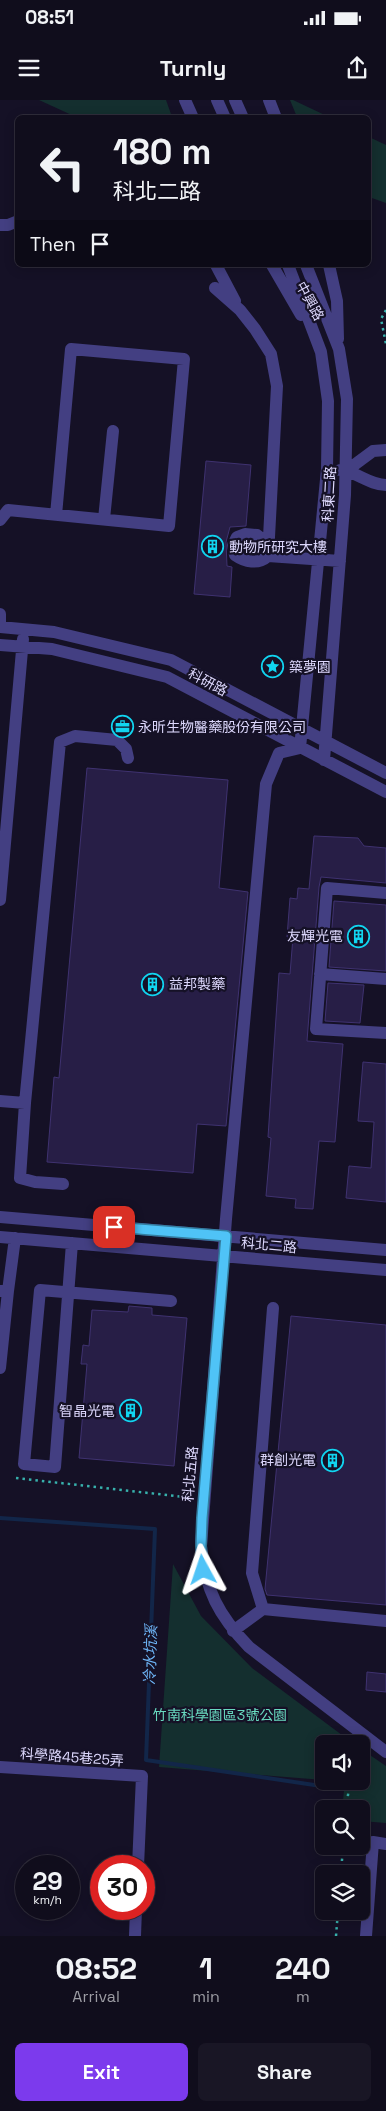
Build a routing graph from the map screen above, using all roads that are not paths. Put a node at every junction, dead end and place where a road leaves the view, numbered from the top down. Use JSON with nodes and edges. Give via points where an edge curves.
{"nodes":[{"id":1,"x":184,"y":100,"type":"edge"},
{"id":2,"x":217,"y":100,"type":"edge"},
{"id":3,"x":235,"y":100,"type":"edge"},
{"id":4,"x":269,"y":100,"type":"edge"},
{"id":5,"x":192,"y":115,"type":"edge"},
{"id":6,"x":224,"y":115,"type":"edge"},
{"id":7,"x":242,"y":115,"type":"edge"},
{"id":8,"x":275,"y":115,"type":"edge"},
{"id":9,"x":15,"y":222,"type":"edge"},
{"id":10,"x":0,"y":225,"type":"edge"},
{"id":11,"x":217,"y":267,"type":"edge"},
{"id":12,"x":273,"y":267,"type":"edge"},
{"id":13,"x":289,"y":267,"type":"edge"},
{"id":14,"x":307,"y":267,"type":"edge"},
{"id":15,"x":329,"y":267,"type":"edge"},
{"id":16,"x":215,"y":288,"type":"dead end"},
{"id":17,"x":240,"y":310,"type":"junction"},
{"id":18,"x":339,"y":349,"type":"junction"},
{"id":19,"x":321,"y":352,"type":"junction"},
{"id":20,"x":113,"y":431,"type":"dead end"},
{"id":21,"x":386,"y":450,"type":"edge"},
{"id":22,"x":327,"y":469,"type":"junction"},
{"id":23,"x":346,"y":471,"type":"junction"},
{"id":24,"x":386,"y":484,"type":"edge"},
{"id":25,"x":56,"y":515,"type":"junction"},
{"id":26,"x":104,"y":519,"type":"junction"},
{"id":27,"x":0,"y":520,"type":"edge"},
{"id":28,"x":319,"y":559,"type":"junction"},
{"id":29,"x":340,"y":561,"type":"junction"},
{"id":30,"x":0,"y":614,"type":"edge"},
{"id":31,"x":0,"y":622,"type":"edge"},
{"id":32,"x":0,"y":627,"type":"edge"},
{"id":33,"x":24,"y":629,"type":"junction"},
{"id":34,"x":0,"y":645,"type":"edge"},
{"id":35,"x":22,"y":647,"type":"junction"},
{"id":36,"x":302,"y":729,"type":"junction"},
{"id":37,"x":325,"y":741,"type":"junction"},
{"id":38,"x":300,"y":748,"type":"junction"},
{"id":39,"x":128,"y":758,"type":"dead end"},
{"id":40,"x":324,"y":760,"type":"junction"},
{"id":41,"x":386,"y":773,"type":"edge"},
{"id":42,"x":386,"y":792,"type":"edge"},
{"id":43,"x":4,"y":802,"type":"edge"},
{"id":44,"x":386,"y":893,"type":"edge"},
{"id":45,"x":0,"y":900,"type":"edge"},
{"id":46,"x":320,"y":974,"type":"junction"},
{"id":47,"x":386,"y":979,"type":"edge"},
{"id":48,"x":386,"y":1033,"type":"edge"},
{"id":49,"x":0,"y":1101,"type":"edge"},
{"id":50,"x":25,"y":1103,"type":"junction"},
{"id":51,"x":64,"y":1184,"type":"dead end"},
{"id":52,"x":0,"y":1217,"type":"edge"},
{"id":53,"x":226,"y":1236,"type":"junction"},
{"id":54,"x":0,"y":1237,"type":"edge"},
{"id":55,"x":15,"y":1238,"type":"junction"},
{"id":56,"x":72,"y":1243,"type":"junction"},
{"id":57,"x":386,"y":1250,"type":"edge"},
{"id":58,"x":224,"y":1256,"type":"junction"},
{"id":59,"x":386,"y":1270,"type":"edge"},
{"id":60,"x":4,"y":1291,"type":"edge"},
{"id":61,"x":68,"y":1292,"type":"junction"},
{"id":62,"x":171,"y":1301,"type":"dead end"},
{"id":63,"x":273,"y":1308,"type":"dead end"},
{"id":64,"x":0,"y":1368,"type":"edge"},
{"id":65,"x":263,"y":1609,"type":"junction"},
{"id":66,"x":386,"y":1621,"type":"edge"},
{"id":67,"x":233,"y":1631,"type":"junction"},
{"id":68,"x":386,"y":1752,"type":"edge"},
{"id":69,"x":0,"y":1767,"type":"edge"},
{"id":70,"x":386,"y":1844,"type":"edge"},
{"id":71,"x":138,"y":1855,"type":"edge"},
{"id":72,"x":136,"y":1920,"type":"edge"},
{"id":73,"x":135,"y":1936,"type":"edge"},
{"id":74,"x":366,"y":1936,"type":"edge"}],
"edges":[{"from":1,"to":5,"type":"street"},
{"from":2,"to":6,"type":"street"},
{"from":3,"to":7,"type":"street"},
{"from":4,"to":8,"type":"street"},
{"from":9,"to":10,"type":"street"},
{"from":11,"to":17,"type":"street"},
{"from":12,"to":19,"type":"street","name":"中興路"},
{"from":13,"to":19,"type":"street","name":"科東二路"},
{"from":14,"to":18,"type":"street","name":"科東二路"},
{"from":15,"to":18,"type":"street","name":"中興路","via":[[337,301]]},
{"from":16,"to":17,"type":"street"},
{"from":17,"to":28,"type":"street","via":[[271,354],[277,386],[268,556]]},
{"from":18,"to":23,"type":"street","name":"科東二路","via":[[347,399]]},
{"from":19,"to":22,"type":"street","name":"科東二路","via":[[328,401]]},
{"from":20,"to":26,"type":"street"},
{"from":21,"to":23,"type":"street","via":[[373,451]]},
{"from":22,"to":23,"type":"street"},
{"from":22,"to":28,"type":"street","name":"科東二路"},
{"from":23,"to":24,"type":"street","via":[[379,485]]},
{"from":23,"to":29,"type":"street","name":"科東二路"},
{"from":25,"to":26,"type":"street"},
{"from":25,"to":26,"type":"street","via":[[71,348],[184,360],[169,526]]},
{"from":25,"to":27,"type":"street","via":[[8,510]]},
{"from":28,"to":29,"type":"street"},
{"from":28,"to":36,"type":"street","name":"科東二路"},
{"from":29,"to":37,"type":"street","name":"科東二路"},
{"from":30,"to":31,"type":"street"},
{"from":32,"to":33,"type":"street","name":"科研路"},
{"from":33,"to":35,"type":"street"},
{"from":33,"to":36,"type":"street","name":"科研路","via":[[54,632],[171,660]]},
{"from":34,"to":35,"type":"street","name":"科研路"},
{"from":35,"to":38,"type":"street","name":"科研路","via":[[52,649],[167,677]]},
{"from":35,"to":43,"type":"street"},
{"from":36,"to":37,"type":"street","name":"科研路"},
{"from":36,"to":38,"type":"street","name":"科東二路"},
{"from":37,"to":40,"type":"street","name":"科東二路"},
{"from":37,"to":41,"type":"street","name":"科研路"},
{"from":38,"to":40,"type":"street","name":"科研路"},
{"from":38,"to":53,"type":"street","name":"科北五路","via":[[279,753],[266,784]]},
{"from":39,"to":50,"type":"street","via":[[126,749],[117,740],[75,736],[60,742]]},
{"from":40,"to":42,"type":"street","name":"科研路"},
{"from":43,"to":45,"type":"street"},
{"from":44,"to":46,"type":"street","via":[[327,888]]},
{"from":46,"to":47,"type":"street"},
{"from":46,"to":48,"type":"street","via":[[316,1030]]},
{"from":49,"to":50,"type":"street"},
{"from":50,"to":51,"type":"street","via":[[20,1178]]},
{"from":52,"to":53,"type":"street","name":"科北二路"},
{"from":53,"to":57,"type":"street","name":"科北二路"},
{"from":53,"to":58,"type":"street","name":"科北五路"},
{"from":54,"to":55,"type":"street","name":"科北二路"},
{"from":55,"to":56,"type":"street","name":"科北二路"},
{"from":55,"to":60,"type":"street"},
{"from":56,"to":58,"type":"street","name":"科北二路"},
{"from":56,"to":61,"type":"street"},
{"from":58,"to":59,"type":"street","name":"科北二路"},
{"from":58,"to":67,"type":"street","name":"科北五路","via":[[201,1546],[203,1570],[212,1597]]},
{"from":60,"to":64,"type":"street"},
{"from":61,"to":61,"type":"street","via":[[40,1290],[24,1464],[56,1467]]},
{"from":61,"to":62,"type":"street"},
{"from":63,"to":65,"type":"street","via":[[252,1573]]},
{"from":65,"to":66,"type":"street"},
{"from":65,"to":67,"type":"street"},
{"from":67,"to":68,"type":"street","name":"科北五路","via":[[249,1648]]},
{"from":69,"to":71,"type":"street","name":"科學路45巷25弄","via":[[142,1776]]},
{"from":70,"to":74,"type":"street","via":[[373,1842]]},
{"from":72,"to":73,"type":"street"}]}
